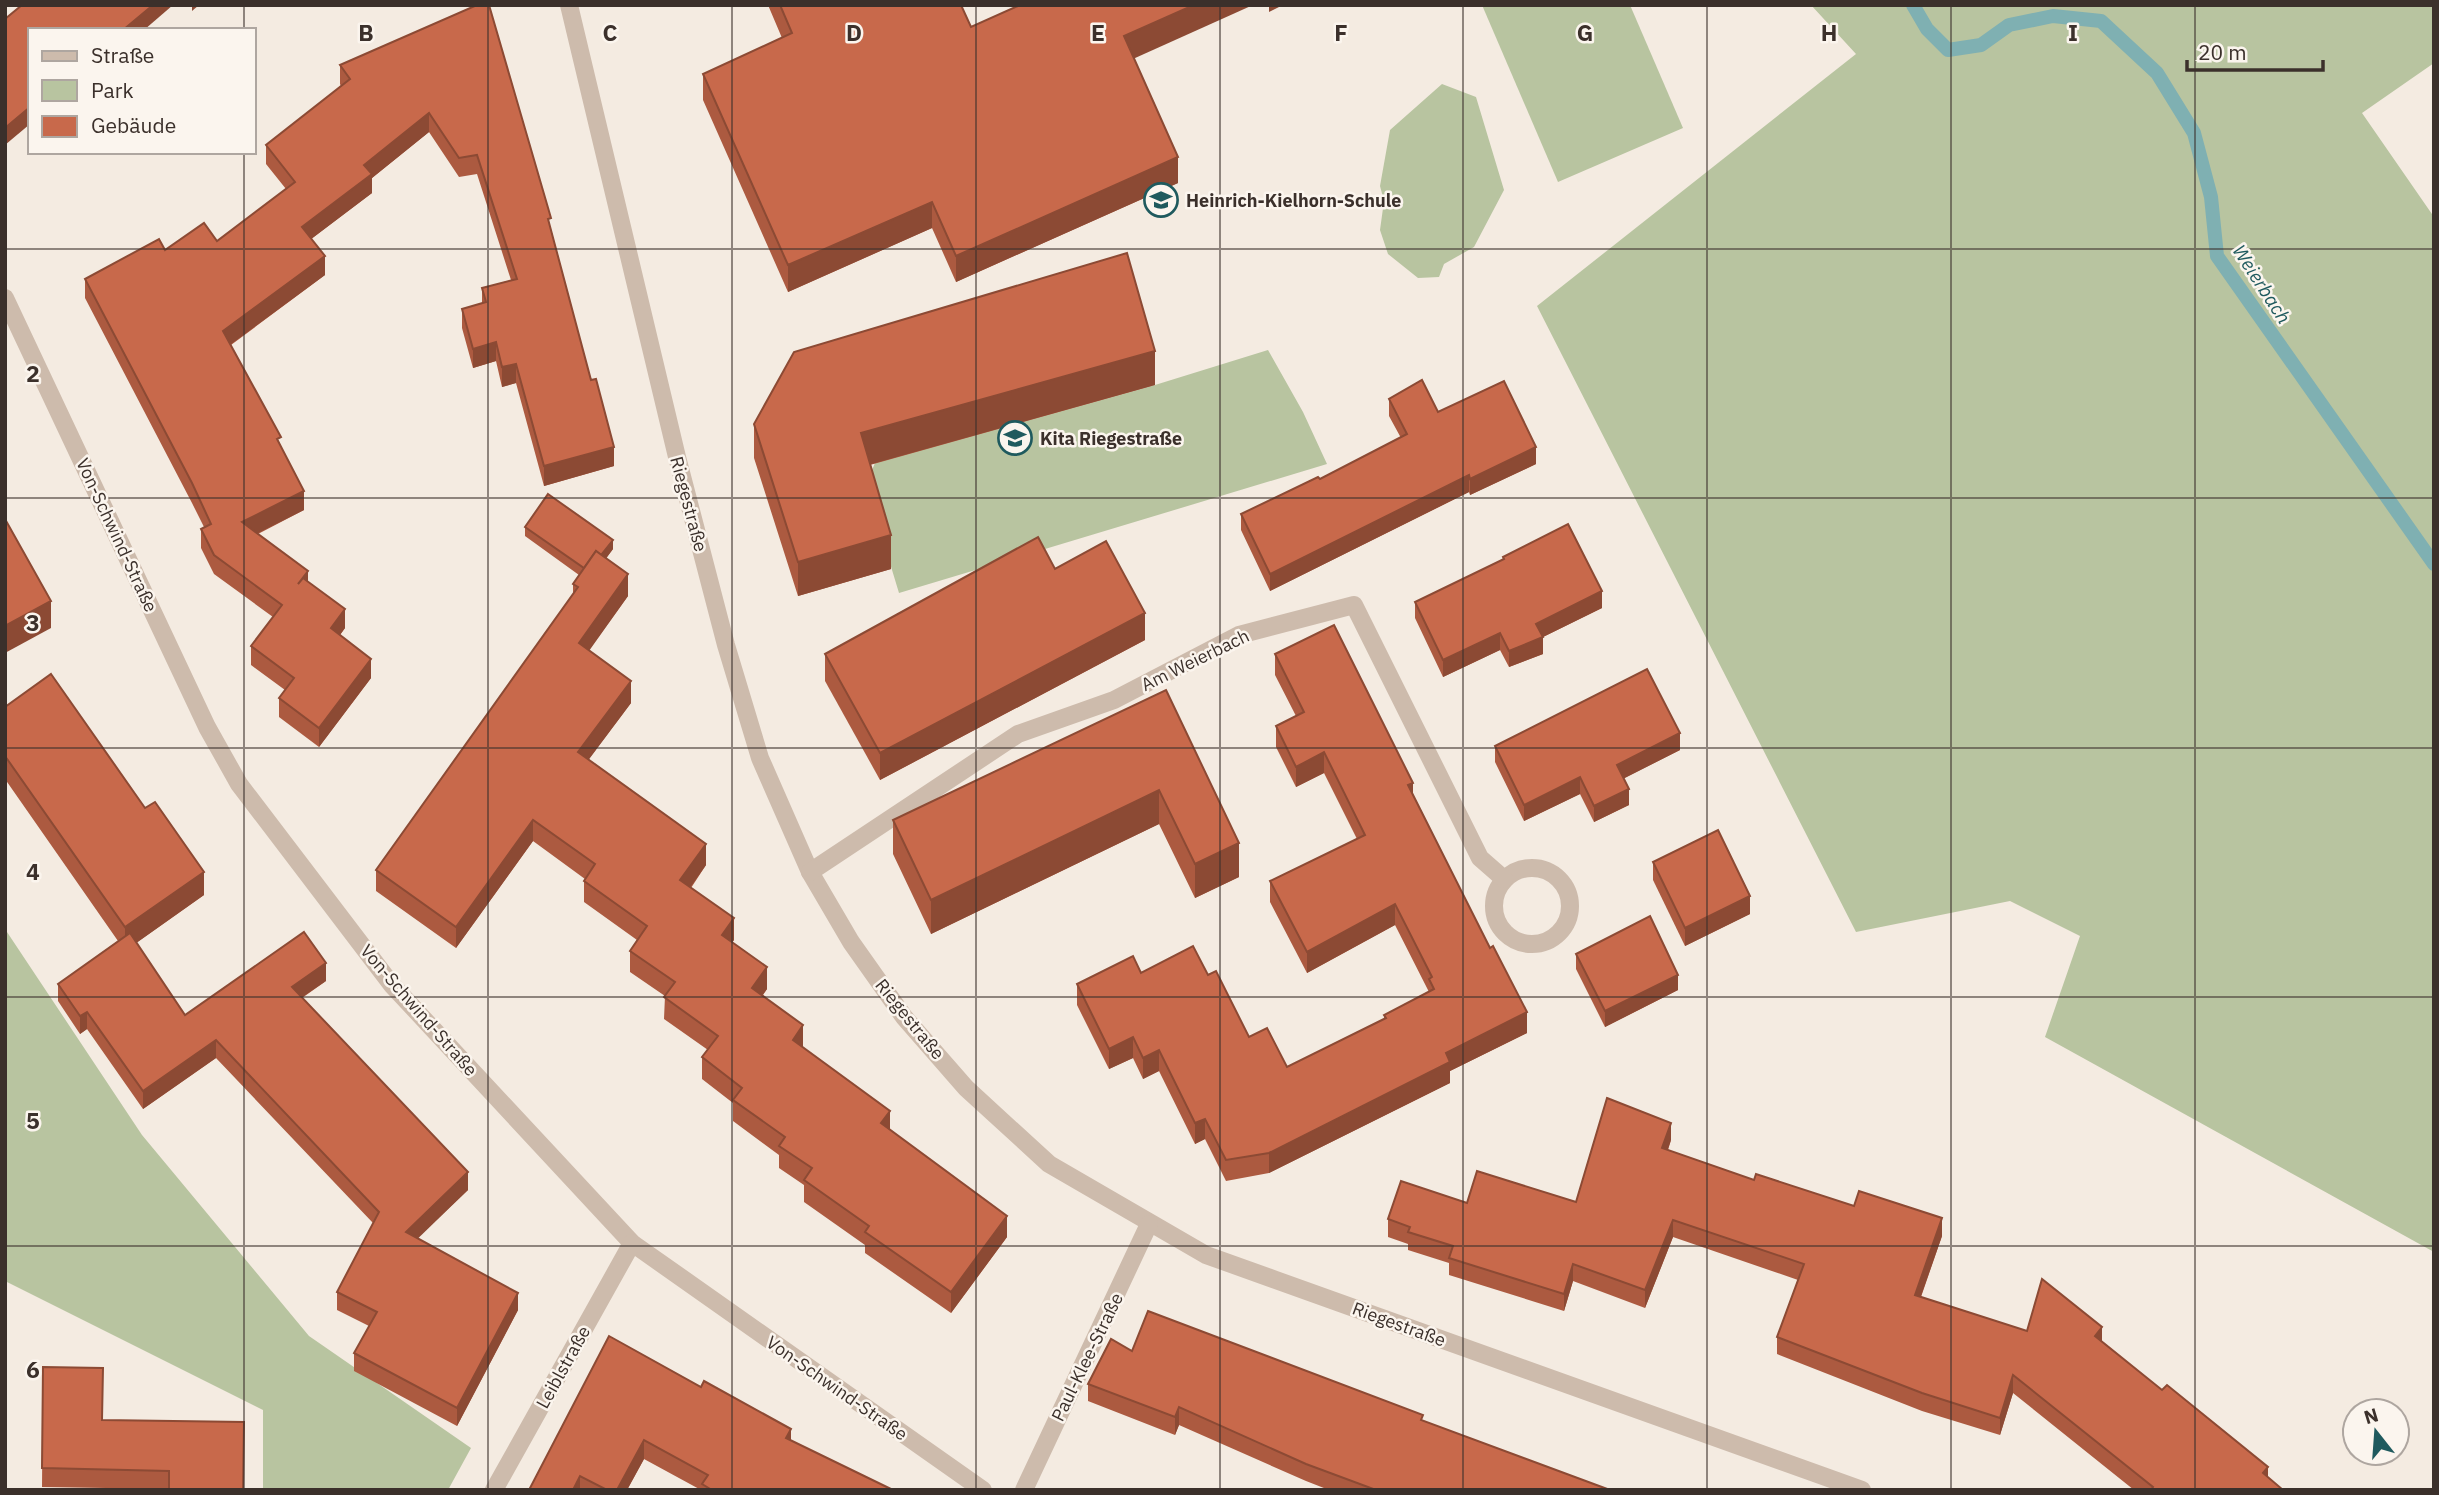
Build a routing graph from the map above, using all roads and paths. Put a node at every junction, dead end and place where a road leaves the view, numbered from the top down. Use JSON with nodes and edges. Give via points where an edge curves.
{"nodes":[{"id":1,"x":569,"y":5,"type":"edge"},
{"id":2,"x":5,"y":299,"type":"edge"},
{"id":3,"x":810,"y":872,"type":"junction"},
{"id":4,"x":1504,"y":879,"type":"junction"},
{"id":5,"x":1149,"y":1224,"type":"junction"},
{"id":6,"x":632,"y":1243,"type":"junction"},
{"id":7,"x":494,"y":1490,"type":"edge"},
{"id":8,"x":983,"y":1490,"type":"edge"},
{"id":9,"x":1024,"y":1490,"type":"edge"},
{"id":10,"x":1862,"y":1490,"type":"edge"}],
"edges":[{"from":1,"to":3,"type":"street","name":"Riegestraße","via":[[726,645],[760,758]]},
{"from":2,"to":6,"type":"street","name":"Von-Schwind-Straße","via":[[207,727],[239,784],[392,985]]},
{"from":3,"to":4,"type":"street","name":"Am Weierbach","via":[[1018,734],[1114,700],[1239,635],[1354,605],[1480,858]]},
{"from":3,"to":5,"type":"street","name":"Riegestraße","via":[[851,942],[904,1017],[967,1088],[1049,1164]]},
{"from":4,"to":4,"type":"street","via":[[1497,888],[1494,910],[1510,937],[1519,943],[1541,943],[1560,933],[1570,914],[1570,902],[1554,874],[1523,869]]},
{"from":5,"to":9,"type":"street","name":"Paul-Klee-Straße"},
{"from":5,"to":10,"type":"street","name":"Riegestraße","via":[[1206,1255]]},
{"from":6,"to":7,"type":"street","name":"Leiblstraße"},
{"from":6,"to":8,"type":"street","name":"Von-Schwind-Straße"}]}
